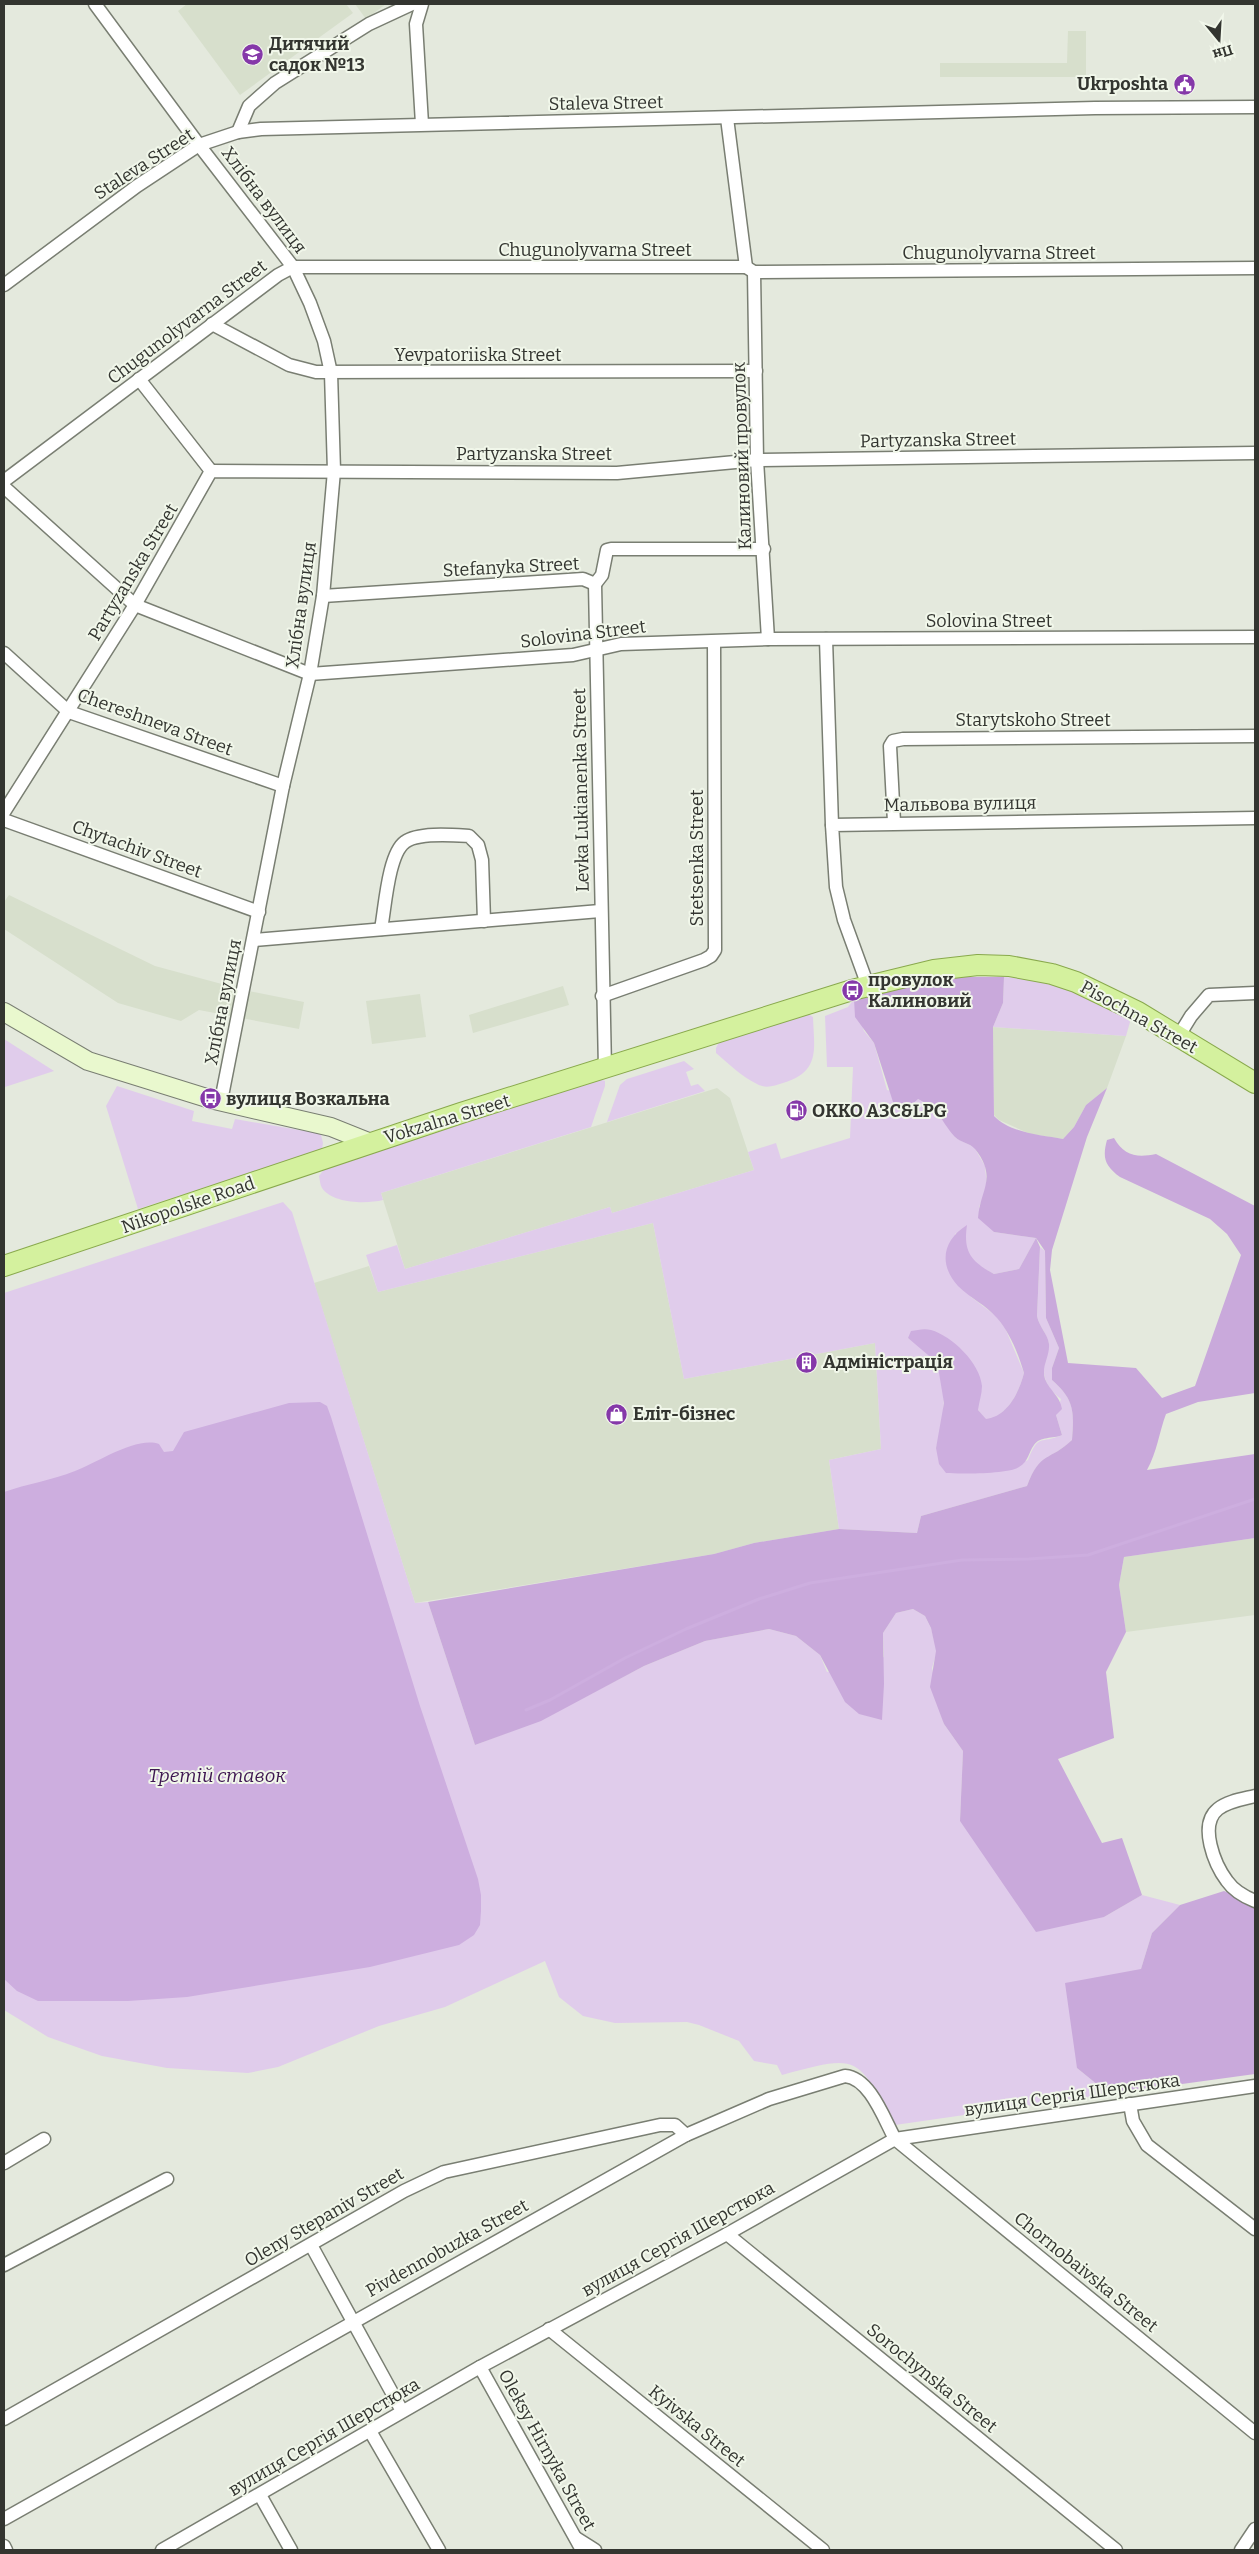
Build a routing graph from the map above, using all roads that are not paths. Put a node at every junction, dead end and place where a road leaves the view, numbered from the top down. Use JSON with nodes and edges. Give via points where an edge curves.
{"nodes":[{"id":1,"x":95,"y":4,"type":"edge"},
{"id":2,"x":412,"y":4,"type":"edge"},
{"id":3,"x":422,"y":4,"type":"edge"},
{"id":4,"x":1255,"y":107,"type":"edge"},
{"id":5,"x":727,"y":118,"type":"junction"},
{"id":6,"x":422,"y":124,"type":"junction"},
{"id":7,"x":238,"y":132,"type":"junction"},
{"id":8,"x":199,"y":145,"type":"junction"},
{"id":9,"x":294,"y":267,"type":"junction"},
{"id":10,"x":1255,"y":268,"type":"edge"},
{"id":11,"x":750,"y":269,"type":"junction"},
{"id":12,"x":4,"y":285,"type":"edge"},
{"id":13,"x":212,"y":324,"type":"junction"},
{"id":14,"x":756,"y":371,"type":"junction"},
{"id":15,"x":331,"y":373,"type":"junction"},
{"id":16,"x":140,"y":379,"type":"junction"},
{"id":17,"x":1255,"y":453,"type":"edge"},
{"id":18,"x":757,"y":460,"type":"junction"},
{"id":19,"x":211,"y":471,"type":"junction"},
{"id":20,"x":334,"y":471,"type":"junction"},
{"id":21,"x":4,"y":481,"type":"edge"},
{"id":22,"x":4,"y":488,"type":"edge"},
{"id":23,"x":764,"y":549,"type":"junction"},
{"id":24,"x":595,"y":584,"type":"junction"},
{"id":25,"x":323,"y":596,"type":"junction"},
{"id":26,"x":135,"y":605,"type":"junction"},
{"id":27,"x":1255,"y":637,"type":"edge"},
{"id":28,"x":768,"y":639,"type":"junction"},
{"id":29,"x":826,"y":639,"type":"junction"},
{"id":30,"x":714,"y":642,"type":"junction"},
{"id":31,"x":596,"y":650,"type":"junction"},
{"id":32,"x":4,"y":653,"type":"edge"},
{"id":33,"x":310,"y":674,"type":"junction"},
{"id":34,"x":68,"y":712,"type":"junction"},
{"id":35,"x":1255,"y":736,"type":"edge"},
{"id":36,"x":283,"y":786,"type":"junction"},
{"id":37,"x":4,"y":812,"type":"edge"},
{"id":38,"x":1255,"y":818,"type":"edge"},
{"id":39,"x":4,"y":820,"type":"edge"},
{"id":40,"x":894,"y":822,"type":"junction"},
{"id":41,"x":832,"y":825,"type":"junction"},
{"id":42,"x":600,"y":911,"type":"junction"},
{"id":43,"x":259,"y":912,"type":"junction"},
{"id":44,"x":484,"y":921,"type":"junction"},
{"id":45,"x":381,"y":929,"type":"junction"},
{"id":46,"x":254,"y":940,"type":"junction"},
{"id":47,"x":868,"y":986,"type":"junction"},
{"id":48,"x":1255,"y":993,"type":"edge"},
{"id":49,"x":602,"y":996,"type":"junction"},
{"id":50,"x":4,"y":1012,"type":"edge"},
{"id":51,"x":1178,"y":1038,"type":"junction"},
{"id":52,"x":605,"y":1069,"type":"junction"},
{"id":53,"x":1255,"y":1082,"type":"edge"},
{"id":54,"x":221,"y":1101,"type":"junction"},
{"id":55,"x":371,"y":1143,"type":"junction"},
{"id":56,"x":4,"y":1266,"type":"edge"},
{"id":57,"x":1255,"y":1796,"type":"edge"},
{"id":58,"x":1255,"y":1901,"type":"edge"},
{"id":59,"x":1255,"y":2086,"type":"edge"},
{"id":60,"x":1130,"y":2104,"type":"junction"},
{"id":61,"x":686,"y":2134,"type":"junction"},
{"id":62,"x":44,"y":2139,"type":"dead end"},
{"id":63,"x":894,"y":2139,"type":"junction"},
{"id":64,"x":4,"y":2163,"type":"edge"},
{"id":65,"x":167,"y":2179,"type":"dead end"},
{"id":66,"x":1255,"y":2229,"type":"edge"},
{"id":67,"x":727,"y":2234,"type":"junction"},
{"id":68,"x":311,"y":2245,"type":"junction"},
{"id":69,"x":4,"y":2265,"type":"edge"},
{"id":70,"x":351,"y":2321,"type":"junction"},
{"id":71,"x":549,"y":2329,"type":"junction"},
{"id":72,"x":480,"y":2367,"type":"junction"},
{"id":73,"x":402,"y":2411,"type":"junction"},
{"id":74,"x":4,"y":2419,"type":"edge"},
{"id":75,"x":370,"y":2431,"type":"junction"},
{"id":76,"x":1255,"y":2433,"type":"edge"},
{"id":77,"x":260,"y":2495,"type":"junction"},
{"id":78,"x":4,"y":2519,"type":"edge"},
{"id":79,"x":1255,"y":2530,"type":"edge"},
{"id":80,"x":575,"y":2537,"type":"junction"},
{"id":81,"x":4,"y":2546,"type":"edge"},
{"id":82,"x":6,"y":2550,"type":"edge"},
{"id":83,"x":162,"y":2550,"type":"edge"},
{"id":84,"x":291,"y":2550,"type":"edge"},
{"id":85,"x":439,"y":2550,"type":"edge"},
{"id":86,"x":582,"y":2550,"type":"edge"},
{"id":87,"x":595,"y":2550,"type":"edge"},
{"id":88,"x":823,"y":2550,"type":"edge"},
{"id":89,"x":1116,"y":2550,"type":"edge"},
{"id":90,"x":1241,"y":2550,"type":"edge"}],
"edges":[{"from":1,"to":8,"type":"street","name":"Хлібна вулиця"},
{"from":2,"to":7,"type":"street","via":[[369,24],[275,83],[249,106]]},
{"from":3,"to":6,"type":"street","via":[[416,24]]},
{"from":4,"to":5,"type":"street","name":"Staleva Street"},
{"from":5,"to":6,"type":"street","name":"Staleva Street"},
{"from":5,"to":11,"type":"street","name":"Калиновий провулок"},
{"from":6,"to":7,"type":"street","name":"Staleva Street","via":[[291,127]]},
{"from":7,"to":8,"type":"street","name":"Staleva Street"},
{"from":8,"to":9,"type":"street","name":"Хлібна вулиця"},
{"from":8,"to":12,"type":"street","name":"Staleva Street","via":[[137,186]]},
{"from":9,"to":11,"type":"street","name":"Chugunolyvarna Street"},
{"from":9,"to":13,"type":"street","name":"Chugunolyvarna Street","via":[[278,275]]},
{"from":9,"to":15,"type":"street","name":"Хлібна вулиця","via":[[324,341]]},
{"from":10,"to":11,"type":"street","name":"Chugunolyvarna Street"},
{"from":11,"to":14,"type":"street","name":"Калиновий провулок"},
{"from":13,"to":15,"type":"street","name":"Yevpatoriiska Street","via":[[289,365]]},
{"from":13,"to":16,"type":"street","name":"Chugunolyvarna Street"},
{"from":14,"to":15,"type":"street","name":"Yevpatoriiska Street"},
{"from":14,"to":18,"type":"street","name":"Калиновий провулок"},
{"from":15,"to":20,"type":"street","name":"Хлібна вулиця"},
{"from":16,"to":19,"type":"street"},
{"from":16,"to":21,"type":"street","name":"Chugunolyvarna Street"},
{"from":17,"to":18,"type":"street","name":"Partyzanska Street"},
{"from":18,"to":20,"type":"street","name":"Partyzanska Street","via":[[617,472]]},
{"from":18,"to":23,"type":"street","name":"Калиновий провулок"},
{"from":19,"to":20,"type":"street","name":"Partyzanska Street"},
{"from":19,"to":26,"type":"street","name":"Partyzanska Street"},
{"from":20,"to":25,"type":"street","name":"Хлібна вулиця"},
{"from":22,"to":26,"type":"street","name":"Solovina Street"},
{"from":23,"to":24,"type":"street","name":"Stefanyka Street","via":[[611,549],[607,550],[602,575]]},
{"from":23,"to":28,"type":"street","name":"Калиновий провулок"},
{"from":24,"to":25,"type":"street","name":"Stefanyka Street","via":[[584,579]]},
{"from":24,"to":31,"type":"street","name":"Levka Lukianenka Street"},
{"from":25,"to":33,"type":"street","name":"Хлібна вулиця"},
{"from":26,"to":33,"type":"street","name":"Solovina Street"},
{"from":26,"to":34,"type":"street","name":"Partyzanska Street"},
{"from":27,"to":29,"type":"street","name":"Solovina Street"},
{"from":28,"to":29,"type":"street","name":"Solovina Street"},
{"from":28,"to":30,"type":"street","name":"Solovina Street"},
{"from":29,"to":41,"type":"street"},
{"from":30,"to":31,"type":"street","name":"Solovina Street","via":[[621,644]]},
{"from":30,"to":49,"type":"street","name":"Stetsenka Street","via":[[715,950],[704,960]]},
{"from":31,"to":33,"type":"street","name":"Solovina Street","via":[[573,655]]},
{"from":31,"to":42,"type":"street","name":"Levka Lukianenka Street"},
{"from":32,"to":34,"type":"street","name":"Chereshneva Street"},
{"from":33,"to":36,"type":"street","name":"Хлібна вулиця"},
{"from":34,"to":36,"type":"street","name":"Chereshneva Street"},
{"from":34,"to":37,"type":"street","name":"Partyzanska Street"},
{"from":35,"to":40,"type":"street","name":"Starytskoho Street","via":[[893,741],[890,746]]},
{"from":36,"to":43,"type":"street","name":"Хлібна вулиця"},
{"from":38,"to":40,"type":"street","name":"Мальвова вулиця"},
{"from":39,"to":43,"type":"street","name":"Chytachiv Street"},
{"from":40,"to":41,"type":"street","name":"Мальвова вулиця"},
{"from":41,"to":47,"type":"street","via":[[836,887]]},
{"from":42,"to":44,"type":"street"},
{"from":42,"to":49,"type":"street","name":"Levka Lukianenka Street"},
{"from":43,"to":46,"type":"street","name":"Хлібна вулиця"},
{"from":44,"to":45,"type":"street"},
{"from":44,"to":45,"type":"street","via":[[482,860],[478,844],[469,836],[424,836],[406,841],[395,852]]},
{"from":45,"to":46,"type":"street"},
{"from":46,"to":54,"type":"street","name":"Хлібна вулиця"},
{"from":47,"to":51,"type":"main road","name":"Pisochna Street","via":[[958,966],[1029,968],[1094,990],[1138,1012]]},
{"from":47,"to":52,"type":"main road","name":"Vokzalna Street"},
{"from":48,"to":51,"type":"street","via":[[1209,995],[1195,1010]]},
{"from":49,"to":52,"type":"street","name":"Levka Lukianenka Street"},
{"from":50,"to":54,"type":"street","name":"Vokzalna Street","via":[[88,1061]]},
{"from":51,"to":53,"type":"main road","name":"Pisochna Street"},
{"from":52,"to":55,"type":"main road","name":"Vokzalna Street"},
{"from":54,"to":55,"type":"street","name":"Vokzalna Street","via":[[331,1127]]},
{"from":55,"to":56,"type":"main road","name":"Nikopolske Road"},
{"from":57,"to":58,"type":"street","via":[[1218,1809],[1209,1830],[1215,1859],[1228,1882],[1237,1892]]},
{"from":59,"to":60,"type":"street","name":"вулиця Сергія Шерстюка"},
{"from":60,"to":63,"type":"street","name":"вулиця Сергія Шерстюка"},
{"from":60,"to":66,"type":"street","via":[[1133,2121],[1147,2144]]},
{"from":61,"to":63,"type":"street","name":"Pivdennobuzka Street","via":[[769,2100],[846,2076],[855,2077],[865,2085]]},
{"from":61,"to":68,"type":"street","name":"Oleny Stepaniv Street","via":[[675,2125],[660,2125],[444,2172],[404,2191]]},
{"from":61,"to":70,"type":"street","name":"Pivdennobuzka Street"},
{"from":62,"to":64,"type":"street"},
{"from":63,"to":67,"type":"street","name":"вулиця Сергія Шерстюка"},
{"from":63,"to":76,"type":"street","name":"Chornobaivska Street"},
{"from":65,"to":69,"type":"street"},
{"from":67,"to":71,"type":"street","name":"вулиця Сергія Шерстюка"},
{"from":67,"to":89,"type":"street","name":"Sorochynska Street"},
{"from":68,"to":70,"type":"street"},
{"from":68,"to":74,"type":"street","name":"Oleny Stepaniv Street"},
{"from":70,"to":73,"type":"street"},
{"from":70,"to":78,"type":"street","name":"Pivdennobuzka Street"},
{"from":71,"to":72,"type":"street","name":"вулиця Сергія Шерстюка"},
{"from":71,"to":88,"type":"street","name":"Kyivska Street"},
{"from":72,"to":73,"type":"street","name":"вулиця Сергія Шерстюка"},
{"from":72,"to":80,"type":"street","name":"Oleksy Hirnyka Street"},
{"from":73,"to":75,"type":"street","name":"вулиця Сергія Шерстюка"},
{"from":75,"to":77,"type":"street","name":"вулиця Сергія Шерстюка"},
{"from":75,"to":85,"type":"street"},
{"from":77,"to":83,"type":"street","name":"вулиця Сергія Шерстюка"},
{"from":77,"to":84,"type":"street"},
{"from":79,"to":90,"type":"street"},
{"from":80,"to":86,"type":"street","name":"Oleksy Hirnyka Street"},
{"from":80,"to":87,"type":"street"},
{"from":81,"to":82,"type":"street"}]}
